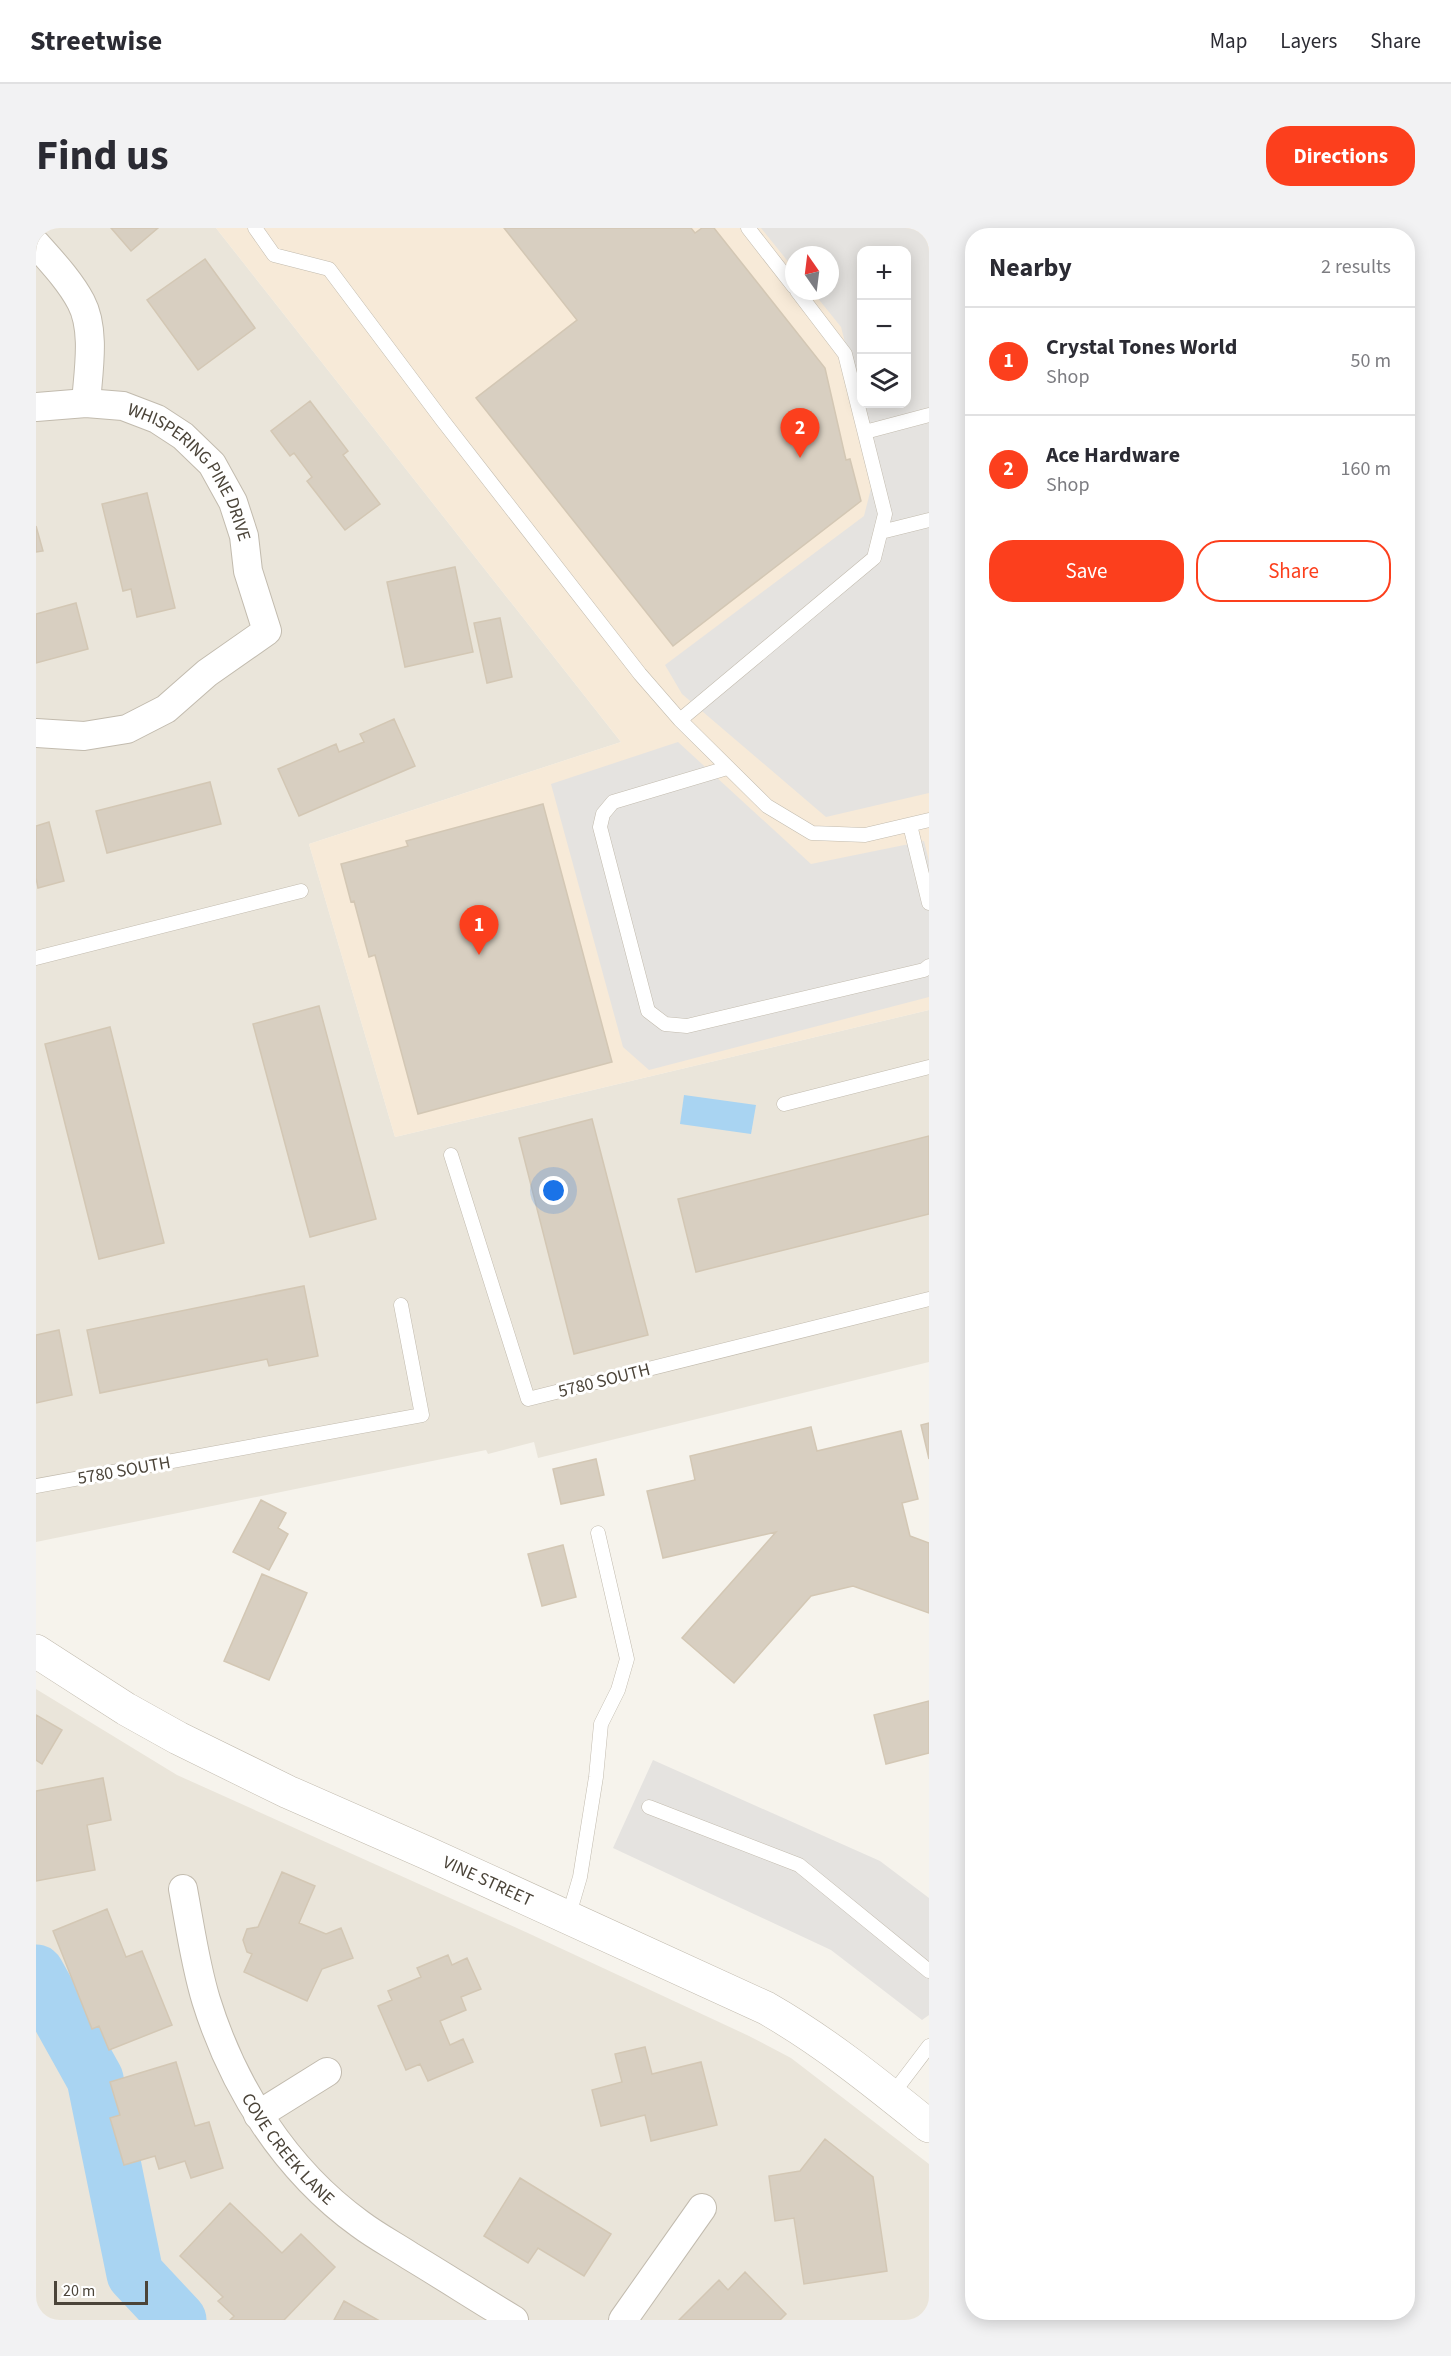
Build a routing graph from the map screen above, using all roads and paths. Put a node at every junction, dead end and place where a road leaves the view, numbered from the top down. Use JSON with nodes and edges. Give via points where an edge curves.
{"nodes":[{"id":1,"x":255,"y":228,"type":"edge"},
{"id":2,"x":748,"y":228,"type":"edge"},
{"id":3,"x":36,"y":244,"type":"edge"},
{"id":4,"x":785,"y":275,"type":"edge"},
{"id":5,"x":804,"y":300,"type":"edge"},
{"id":6,"x":86,"y":403,"type":"junction"},
{"id":7,"x":36,"y":407,"type":"edge"},
{"id":8,"x":929,"y":415,"type":"edge"},
{"id":9,"x":865,"y":432,"type":"junction"},
{"id":10,"x":929,"y":520,"type":"edge"},
{"id":11,"x":881,"y":532,"type":"junction"},
{"id":12,"x":680,"y":720,"type":"junction"},
{"id":13,"x":36,"y":733,"type":"edge"},
{"id":14,"x":727,"y":768,"type":"junction"},
{"id":15,"x":929,"y":820,"type":"edge"},
{"id":16,"x":910,"y":825,"type":"junction"},
{"id":17,"x":301,"y":891,"type":"dead end"},
{"id":18,"x":929,"y":903,"type":"edge"},
{"id":19,"x":36,"y":958,"type":"edge"},
{"id":20,"x":929,"y":966,"type":"edge"},
{"id":21,"x":929,"y":1067,"type":"edge"},
{"id":22,"x":784,"y":1104,"type":"dead end"},
{"id":23,"x":451,"y":1155,"type":"dead end"},
{"id":24,"x":929,"y":1299,"type":"edge"},
{"id":25,"x":401,"y":1305,"type":"dead end"},
{"id":26,"x":36,"y":1486,"type":"edge"},
{"id":27,"x":598,"y":1533,"type":"dead end"},
{"id":28,"x":36,"y":1651,"type":"edge"},
{"id":29,"x":649,"y":1807,"type":"dead end"},
{"id":30,"x":183,"y":1889,"type":"dead end"},
{"id":31,"x":568,"y":1918,"type":"junction"},
{"id":32,"x":929,"y":1971,"type":"edge"},
{"id":33,"x":929,"y":2046,"type":"edge"},
{"id":34,"x":327,"y":2072,"type":"dead end"},
{"id":35,"x":891,"y":2096,"type":"junction"},
{"id":36,"x":258,"y":2115,"type":"junction"},
{"id":37,"x":929,"y":2126,"type":"edge"},
{"id":38,"x":702,"y":2208,"type":"dead end"},
{"id":39,"x":514,"y":2320,"type":"edge"},
{"id":40,"x":623,"y":2320,"type":"edge"}],
"edges":[{"from":1,"to":12,"type":"lane","via":[[274,255],[329,269],[443,421]]},
{"from":2,"to":4,"type":"lane"},
{"from":3,"to":6,"type":"street","via":[[82,304],[90,338]]},
{"from":5,"to":9,"type":"lane","via":[[845,354]]},
{"from":6,"to":7,"type":"street","name":"WHISPERING PINE DRIVE"},
{"from":6,"to":13,"type":"street","name":"WHISPERING PINE DRIVE","via":[[123,406],[157,419],[183,436],[212,464],[233,502],[244,536],[248,571],[267,631],[207,673],[166,709],[128,729],[84,736]]},
{"from":8,"to":9,"type":"lane"},
{"from":9,"to":11,"type":"lane","via":[[885,514]]},
{"from":10,"to":11,"type":"lane"},
{"from":11,"to":12,"type":"lane","via":[[874,558]]},
{"from":12,"to":14,"type":"lane"},
{"from":14,"to":16,"type":"lane","via":[[766,806],[812,833],[865,835]]},
{"from":14,"to":20,"type":"lane","via":[[613,802],[603,814],[600,827],[648,1011],[665,1024],[687,1026]]},
{"from":15,"to":16,"type":"lane"},
{"from":16,"to":18,"type":"lane"},
{"from":17,"to":19,"type":"lane"},
{"from":21,"to":22,"type":"lane"},
{"from":23,"to":24,"type":"lane","name":"5780 SOUTH","via":[[528,1400]]},
{"from":25,"to":26,"type":"lane","name":"5780 SOUTH","via":[[422,1415]]},
{"from":27,"to":31,"type":"lane","via":[[627,1659],[618,1690],[601,1724],[597,1776],[580,1877]]},
{"from":28,"to":31,"type":"street","name":"VINE STREET","via":[[178,1737],[288,1792]]},
{"from":29,"to":32,"type":"lane","via":[[799,1865]]},
{"from":30,"to":36,"type":"street","name":"COVE CREEK LANE","via":[[206,1999],[228,2061]]},
{"from":31,"to":35,"type":"street","name":"VINE STREET","via":[[797,2025]]},
{"from":33,"to":35,"type":"lane"},
{"from":34,"to":36,"type":"street"},
{"from":35,"to":37,"type":"street","name":"VINE STREET"},
{"from":36,"to":39,"type":"street","name":"COVE CREEK LANE","via":[[320,2191],[360,2225]]},
{"from":38,"to":40,"type":"street"}]}
